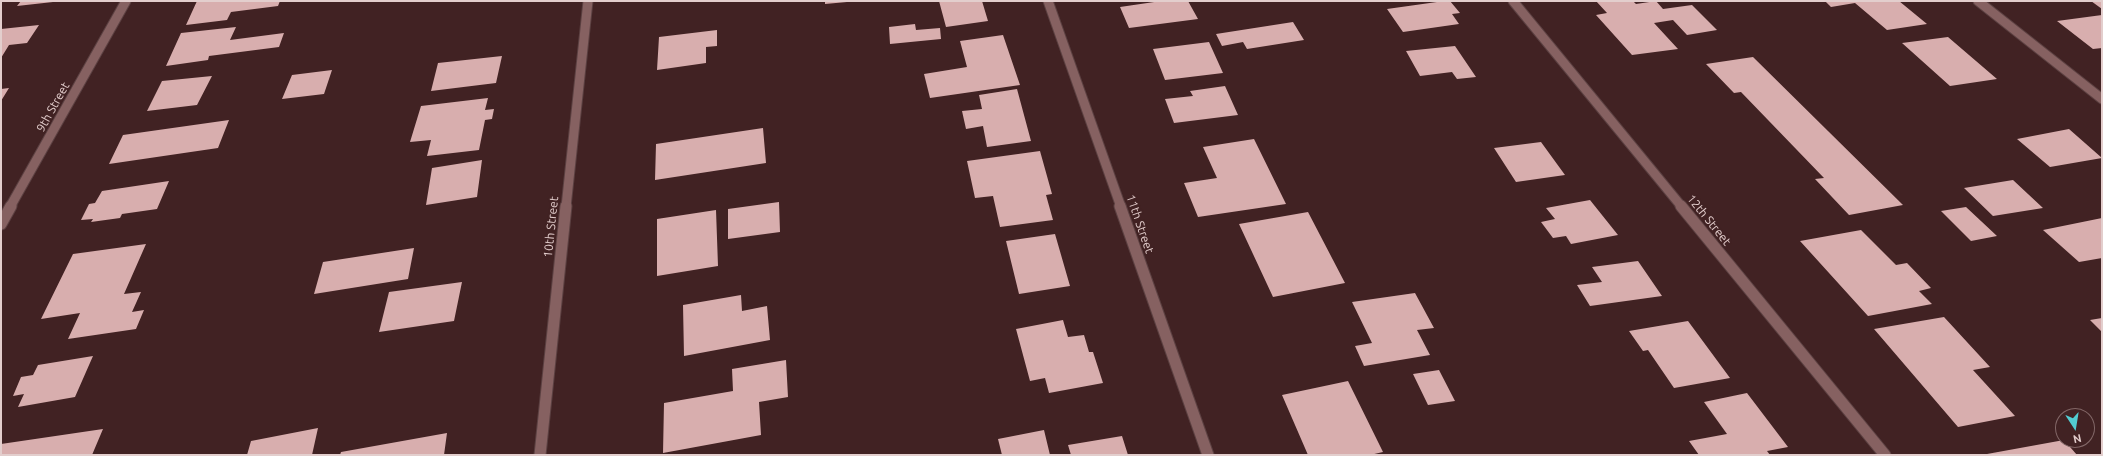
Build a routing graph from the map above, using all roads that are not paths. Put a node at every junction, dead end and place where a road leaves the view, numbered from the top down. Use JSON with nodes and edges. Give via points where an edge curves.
{"nodes":[{"id":1,"x":126,"y":1,"type":"edge"},
{"id":2,"x":588,"y":1,"type":"edge"},
{"id":3,"x":1048,"y":1,"type":"edge"},
{"id":4,"x":1513,"y":1,"type":"edge"},
{"id":5,"x":1978,"y":1,"type":"edge"},
{"id":6,"x":2102,"y":99,"type":"edge"},
{"id":7,"x":1,"y":224,"type":"edge"},
{"id":8,"x":540,"y":455,"type":"edge"},
{"id":9,"x":1208,"y":455,"type":"edge"},
{"id":10,"x":1885,"y":455,"type":"edge"}],
"edges":[{"from":1,"to":7,"type":"street","name":"9th Street"},
{"from":2,"to":8,"type":"street","name":"10th Street"},
{"from":3,"to":9,"type":"street","name":"11th Street"},
{"from":4,"to":10,"type":"street","name":"12th Street"},
{"from":5,"to":6,"type":"street"}]}
